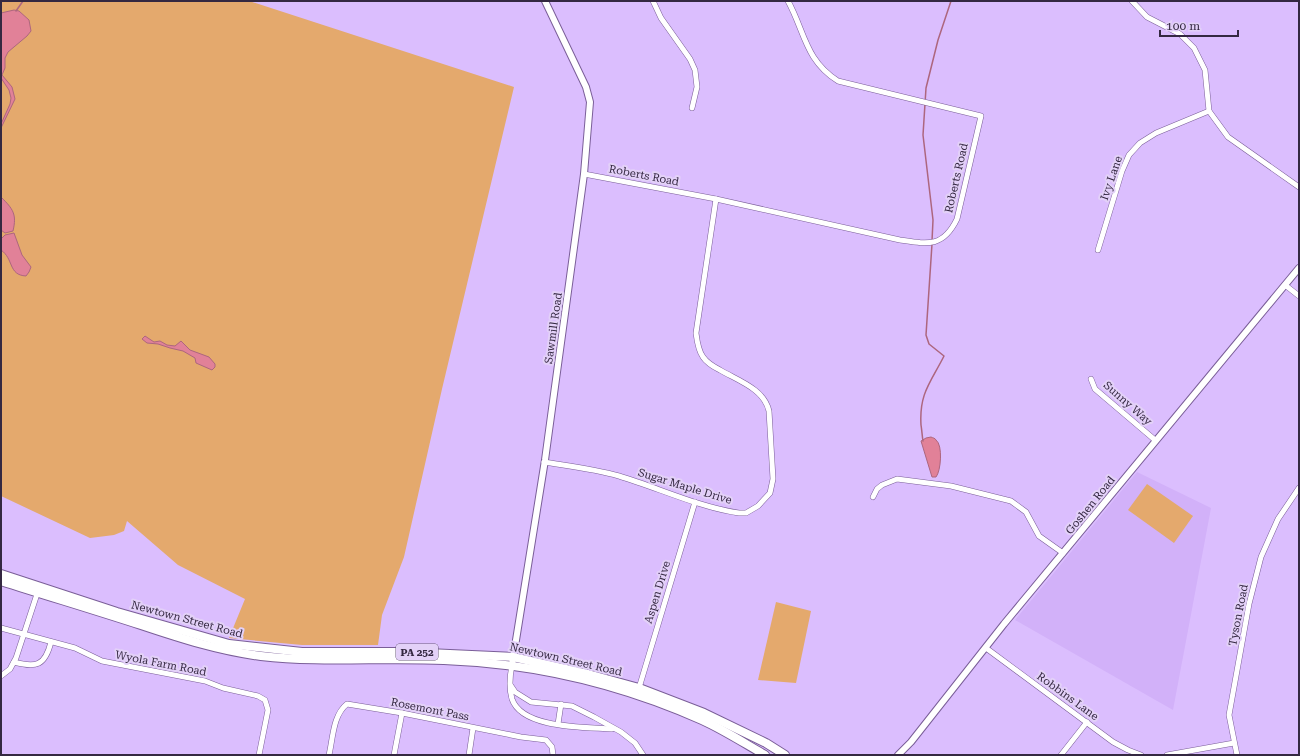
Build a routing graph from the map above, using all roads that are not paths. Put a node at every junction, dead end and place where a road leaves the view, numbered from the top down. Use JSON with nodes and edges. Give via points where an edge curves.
{"nodes":[{"id":1,"x":545,"y":1,"type":"edge"},
{"id":2,"x":654,"y":1,"type":"edge"},
{"id":3,"x":788,"y":1,"type":"edge"},
{"id":4,"x":1132,"y":1,"type":"edge"},
{"id":5,"x":692,"y":108,"type":"dead end"},
{"id":6,"x":1209,"y":111,"type":"junction"},
{"id":7,"x":584,"y":174,"type":"junction"},
{"id":8,"x":1299,"y":187,"type":"edge"},
{"id":9,"x":716,"y":199,"type":"junction"},
{"id":10,"x":1098,"y":250,"type":"dead end"},
{"id":11,"x":1299,"y":268,"type":"edge"},
{"id":12,"x":1285,"y":285,"type":"junction"},
{"id":13,"x":1299,"y":296,"type":"edge"},
{"id":14,"x":1091,"y":379,"type":"dead end"},
{"id":15,"x":1155,"y":440,"type":"junction"},
{"id":16,"x":544,"y":462,"type":"junction"},
{"id":17,"x":1299,"y":488,"type":"edge"},
{"id":18,"x":873,"y":497,"type":"dead end"},
{"id":19,"x":696,"y":502,"type":"junction"},
{"id":20,"x":1063,"y":553,"type":"junction"},
{"id":21,"x":1,"y":574,"type":"edge"},
{"id":22,"x":1,"y":581,"type":"edge"},
{"id":23,"x":38,"y":589,"type":"junction"},
{"id":24,"x":1,"y":628,"type":"edge"},
{"id":25,"x":23,"y":635,"type":"junction"},
{"id":26,"x":51,"y":642,"type":"junction"},
{"id":27,"x":986,"y":648,"type":"junction"},
{"id":28,"x":512,"y":661,"type":"junction"},
{"id":29,"x":14,"y":662,"type":"junction"},
{"id":30,"x":1,"y":676,"type":"edge"},
{"id":31,"x":511,"y":686,"type":"junction"},
{"id":32,"x":639,"y":688,"type":"junction"},
{"id":33,"x":561,"y":704,"type":"junction"},
{"id":34,"x":402,"y":713,"type":"junction"},
{"id":35,"x":1087,"y":722,"type":"junction"},
{"id":36,"x":558,"y":724,"type":"junction"},
{"id":37,"x":473,"y":728,"type":"junction"},
{"id":38,"x":613,"y":729,"type":"junction"},
{"id":39,"x":746,"y":733,"type":"junction"},
{"id":40,"x":742,"y":742,"type":"junction"},
{"id":41,"x":1234,"y":743,"type":"junction"},
{"id":42,"x":259,"y":755,"type":"edge"},
{"id":43,"x":329,"y":755,"type":"edge"},
{"id":44,"x":394,"y":755,"type":"edge"},
{"id":45,"x":469,"y":755,"type":"edge"},
{"id":46,"x":553,"y":755,"type":"edge"},
{"id":47,"x":643,"y":755,"type":"edge"},
{"id":48,"x":765,"y":755,"type":"edge"},
{"id":49,"x":785,"y":755,"type":"edge"},
{"id":50,"x":898,"y":755,"type":"edge"},
{"id":51,"x":1061,"y":755,"type":"edge"},
{"id":52,"x":1141,"y":755,"type":"edge"},
{"id":53,"x":1167,"y":755,"type":"edge"},
{"id":54,"x":1237,"y":755,"type":"edge"}],
"edges":[{"from":1,"to":7,"type":"street","name":"Sawmill Road","via":[[589,94]]},
{"from":2,"to":5,"type":"street","via":[[661,18],[695,70],[697,87]]},
{"from":3,"to":9,"type":"street","name":"Roberts Road","via":[[812,56],[821,68],[838,81],[981,116],[957,219],[952,230],[943,238],[926,244]]},
{"from":4,"to":6,"type":"street","via":[[1147,17],[1180,34],[1194,48],[1205,70]]},
{"from":6,"to":8,"type":"street","via":[[1228,137]]},
{"from":6,"to":10,"type":"street","name":"Ivy Lane","via":[[1156,133],[1140,142],[1129,155],[1121,172]]},
{"from":7,"to":9,"type":"street","name":"Roberts Road"},
{"from":7,"to":16,"type":"street","name":"Sawmill Road"},
{"from":9,"to":19,"type":"street","name":"Sugar Maple Drive","via":[[696,333],[697,342],[703,358],[759,392],[767,404],[773,479],[770,493],[758,506],[746,513]]},
{"from":11,"to":12,"type":"street","name":"Goshen Road"},
{"from":12,"to":13,"type":"street"},
{"from":12,"to":15,"type":"street","name":"Goshen Road"},
{"from":14,"to":15,"type":"street","name":"Sunny Way","via":[[1095,389]]},
{"from":15,"to":20,"type":"street","name":"Goshen Road"},
{"from":16,"to":19,"type":"street","name":"Sugar Maple Drive","via":[[618,476]]},
{"from":16,"to":28,"type":"street","name":"Sawmill Road"},
{"from":17,"to":41,"type":"street","name":"Tyson Road","via":[[1278,519],[1261,557],[1249,604],[1229,715]]},
{"from":18,"to":20,"type":"street","via":[[876,489],[897,479],[952,486],[1010,501],[1026,512],[1039,536]]},
{"from":19,"to":32,"type":"street","name":"Aspen Drive"},
{"from":20,"to":27,"type":"street","name":"Goshen Road"},
{"from":21,"to":23,"type":"main road","name":"Newtown Street Road","number":"PA 252"},
{"from":22,"to":23,"type":"main road","name":"Newtown Street Road","number":"PA 252"},
{"from":23,"to":25,"type":"street"},
{"from":23,"to":28,"type":"main road","name":"Newtown Street Road","number":"PA 252","via":[[183,638],[261,656],[294,659]]},
{"from":24,"to":25,"type":"street","name":"Wyola Farm Road"},
{"from":25,"to":26,"type":"street","name":"Wyola Farm Road"},
{"from":25,"to":29,"type":"street"},
{"from":26,"to":29,"type":"street","via":[[48,654],[41,662],[28,666]]},
{"from":26,"to":42,"type":"street","name":"Wyola Farm Road","via":[[76,648],[102,661],[205,681],[258,696],[265,700],[268,710]]},
{"from":27,"to":35,"type":"street","name":"Robbins Lane"},
{"from":27,"to":50,"type":"street","name":"Goshen Road"},
{"from":28,"to":31,"type":"street"},
{"from":28,"to":32,"type":"main road","name":"Newtown Street Road","number":"PA 252","via":[[588,674]]},
{"from":28,"to":40,"type":"main road","name":"Newtown Street Road","number":"PA 252","via":[[641,696],[702,721]]},
{"from":29,"to":30,"type":"street"},
{"from":31,"to":33,"type":"street","via":[[515,692],[531,702]]},
{"from":31,"to":36,"type":"street","via":[[512,699],[524,713],[534,719]]},
{"from":32,"to":39,"type":"main road","name":"Newtown Street Road","number":"PA 252","via":[[704,713]]},
{"from":33,"to":36,"type":"street"},
{"from":33,"to":38,"type":"street","via":[[572,706]]},
{"from":34,"to":37,"type":"street","name":"Rosemont Pass"},
{"from":34,"to":43,"type":"street","name":"Rosemont Pass","via":[[347,704],[338,715]]},
{"from":34,"to":44,"type":"street"},
{"from":35,"to":51,"type":"street"},
{"from":35,"to":52,"type":"street","name":"Robbins Lane","via":[[1128,750]]},
{"from":36,"to":38,"type":"street"},
{"from":37,"to":45,"type":"street"},
{"from":37,"to":46,"type":"street","name":"Rosemont Pass","via":[[546,740],[552,747]]},
{"from":38,"to":47,"type":"street","via":[[635,743]]},
{"from":39,"to":40,"type":"main road"},
{"from":39,"to":49,"type":"main road","name":"Newtown Street Road","number":"PA 252"},
{"from":40,"to":48,"type":"main road","name":"Newtown Street Road","number":"PA 252"},
{"from":41,"to":53,"type":"street"},
{"from":41,"to":54,"type":"street","name":"Tyson Road"}]}
